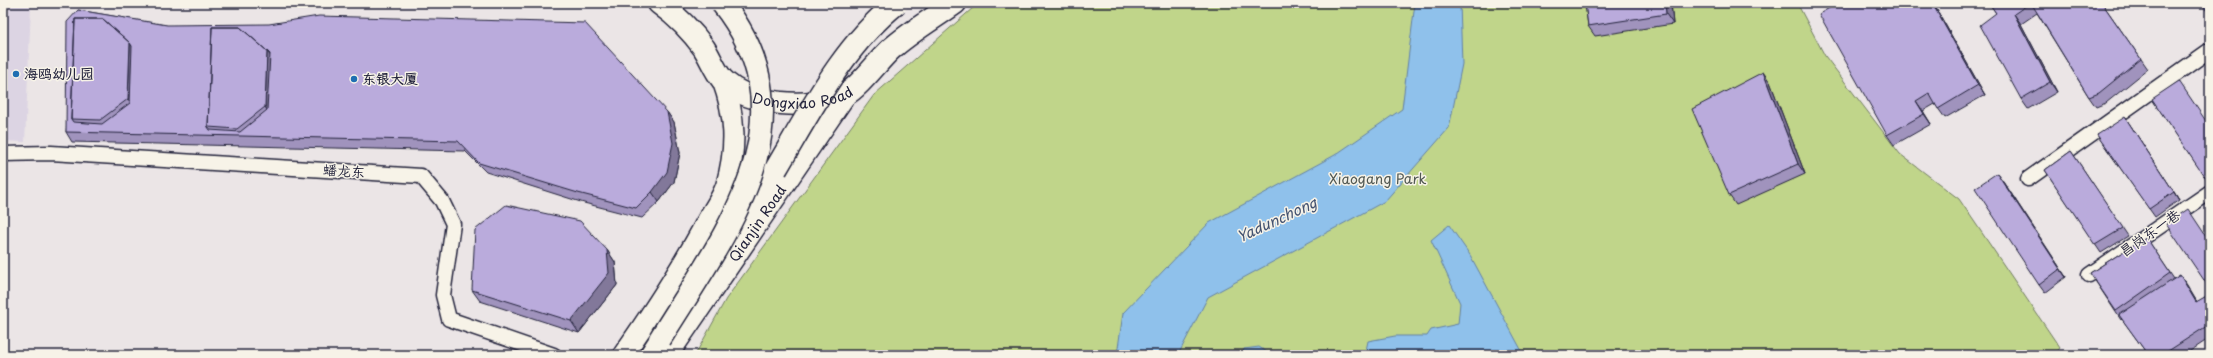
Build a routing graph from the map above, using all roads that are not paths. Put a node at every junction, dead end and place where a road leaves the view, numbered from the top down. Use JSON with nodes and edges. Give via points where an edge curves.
{"nodes":[{"id":1,"x":659,"y":3,"type":"edge"},
{"id":2,"x":722,"y":3,"type":"edge"},
{"id":3,"x":897,"y":3,"type":"edge"},
{"id":4,"x":928,"y":3,"type":"edge"},
{"id":5,"x":955,"y":3,"type":"edge"},
{"id":6,"x":678,"y":11,"type":"edge"},
{"id":7,"x":892,"y":48,"type":"junction"},
{"id":8,"x":2210,"y":50,"type":"edge"},
{"id":9,"x":722,"y":79,"type":"junction"},
{"id":10,"x":848,"y":93,"type":"junction"},
{"id":11,"x":3,"y":154,"type":"edge"},
{"id":12,"x":2028,"y":178,"type":"dead end"},
{"id":13,"x":2210,"y":192,"type":"edge"},
{"id":14,"x":2089,"y":275,"type":"edge"},
{"id":15,"x":660,"y":350,"type":"edge"},
{"id":16,"x":554,"y":355,"type":"edge"},
{"id":17,"x":623,"y":355,"type":"edge"}],
"edges":[{"from":1,"to":6,"type":"main road","name":"Dongxiao Road"},
{"from":2,"to":15,"type":"main road","bridge":true,"via":[[739,28],[755,64],[762,103],[760,143],[751,179],[734,217]]},
{"from":3,"to":15,"type":"main road","bridge":true,"via":[[873,25],[840,65]]},
{"from":4,"to":7,"type":"main road"},
{"from":5,"to":7,"type":"main road","name":"Dongxiao Road"},
{"from":6,"to":9,"type":"main road","name":"Dongxiao Road"},
{"from":7,"to":10,"type":"main road","name":"Dongxiao Road"},
{"from":8,"to":12,"type":"street"},
{"from":9,"to":10,"type":"main road","name":"Dongxiao Road","via":[[753,98],[780,103],[830,100]]},
{"from":9,"to":17,"type":"main road","via":[[731,104],[734,126],[732,160],[725,188],[695,244]]},
{"from":10,"to":15,"type":"main road","name":"Qianjin Road"},
{"from":11,"to":16,"type":"street","name":"蟠龙东","via":[[51,153],[421,176],[442,201],[453,224],[444,296],[449,319]]},
{"from":13,"to":14,"type":"street","name":"昌岗东一巷"}]}
